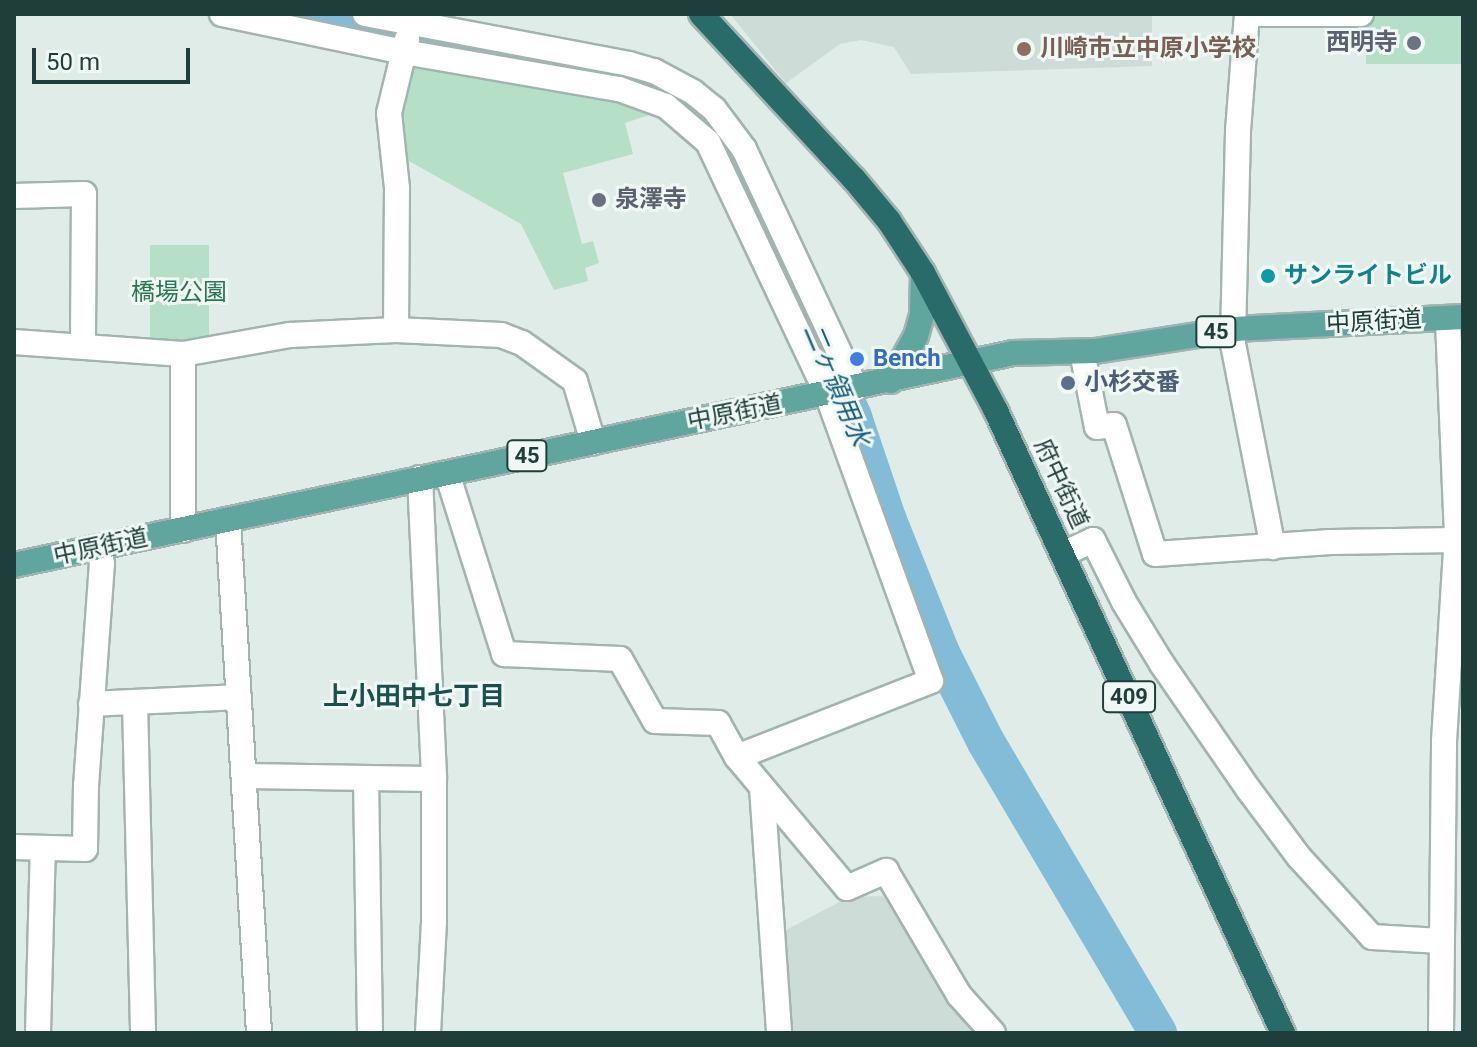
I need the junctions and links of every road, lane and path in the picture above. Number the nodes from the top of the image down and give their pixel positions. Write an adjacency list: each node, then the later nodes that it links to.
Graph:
1 (222, 14): 7 (street)
2 (365, 14): 6 (street)
3 (701, 14): 9 (highway, 府中街道 / 409)
4 (1249, 14): 5 (street); 11 (street)
5 (1361, 14)
6 (411, 22): 7 (street); 19 (street)
7 (404, 52): 12 (street); 20 (street)
8 (14, 196): 14 (street)
9 (923, 273): 17 (highway, 府中街道 / 409); 18 (main road)
10 (1456, 318): 11 (main road, 中原街道 / 45); 26 (street)
11 (1235, 329): 15 (main road, 中原街道 / 45); 28 (street)
12 (396, 330): 16 (street); 21 (street)
13 (14, 342): 14 (street)
14 (83, 345): 16 (street)
15 (1082, 352): 17 (main road, 中原街道 / 45); 28 (street)
16 (183, 354): 25 (street)
17 (972, 363): 18 (main road, 中原街道 / 45); 29 (highway, 府中街道 / 409)
18 (891, 381): 19 (main road, 中原街道 / 45)
19 (856, 388): 20 (main road, 中原街道 / 45)
20 (827, 394): 21 (main road, 中原街道 / 45); 35 (street)
21 (593, 442): 22 (main road, 中原街道 / 45)
22 (447, 473): 23 (main road, 中原街道 / 45); 35 (street)
23 (420, 478): 24 (main road, 中原街道 / 45); 38 (street)
24 (228, 520): 25 (main road, 中原街道 / 45); 31 (street)
25 (183, 530): 27 (main road, 中原街道 / 45)
26 (1457, 540): 28 (street); 34 (street)
27 (99, 547): 30 (main road, 中原街道 / 45); 33 (street)
28 (1273, 547)
29 (1063, 554): 42 (street); 50 (highway, 府中街道 / 409)
30 (14, 565)
31 (239, 697): 32 (street); 36 (street)
32 (135, 703): 33 (street); 44 (street)
33 (91, 704): 41 (street)
34 (1453, 741): 42 (street)
35 (737, 757): 39 (street)
36 (244, 776): 37 (street); 45 (street)
37 (366, 778): 38 (street); 46 (street)
38 (434, 779): 47 (street)
39 (762, 788): 48 (street); 49 (street)
40 (14, 847): 41 (street)
41 (43, 848): 43 (street)
42 (1441, 941): 51 (street)
43 (38, 1033)
44 (143, 1033)
45 (259, 1033)
46 (370, 1033)
47 (428, 1033)
48 (779, 1033)
49 (993, 1033)
50 (1283, 1033)
51 (1441, 1033)

